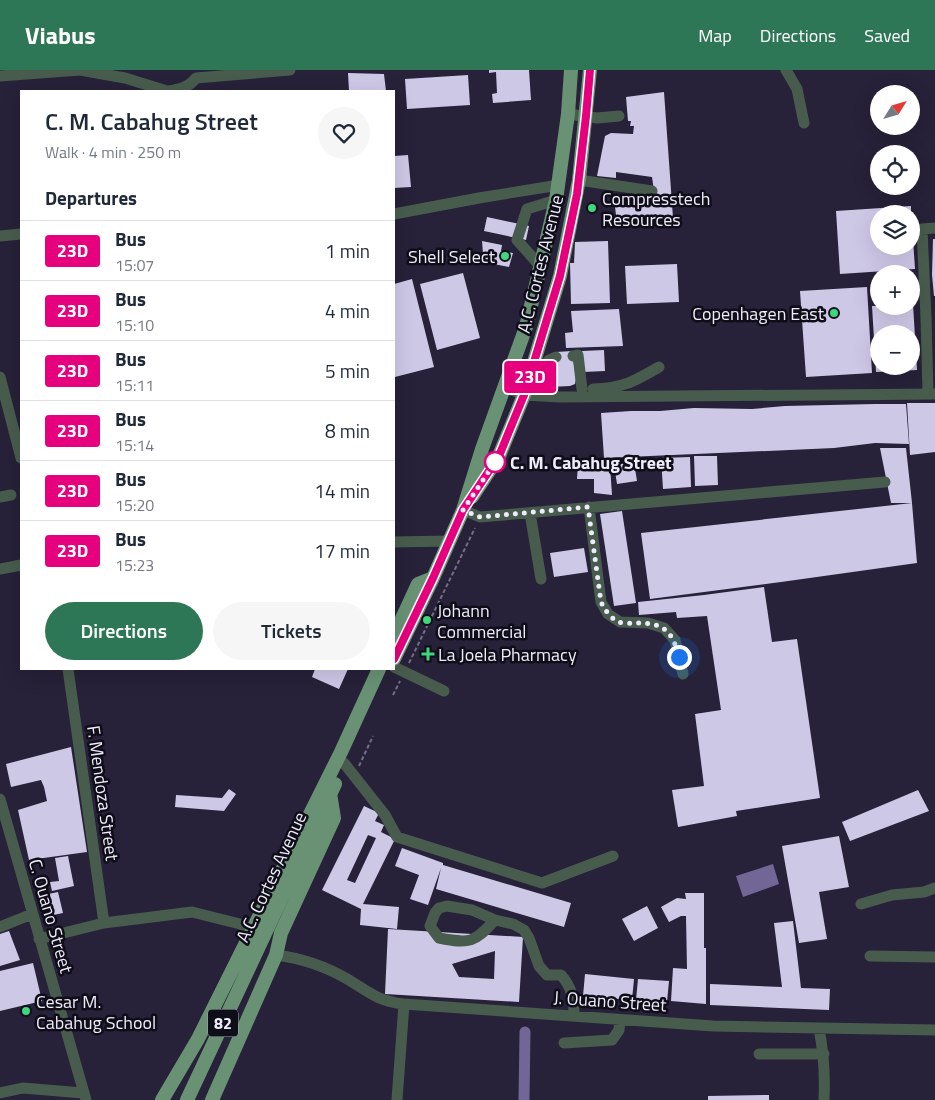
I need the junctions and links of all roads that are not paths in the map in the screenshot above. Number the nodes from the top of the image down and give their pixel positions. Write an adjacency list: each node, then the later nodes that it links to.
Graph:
1 (80, 70): 6 (street); 9 (street)
2 (290, 70): 7 (street)
3 (571, 70): 11 (main road, A.C. Cortes Avenue)
4 (590, 70): 12 (main road, A.C. Cortes Avenue)
5 (786, 70): 14 (street)
6 (66, 71): 8 (street)
7 (196, 74): 10 (street)
8 (0, 76)
9 (165, 90)
10 (175, 90)
11 (568, 114): 12 (street); 16 (main road, A.C. Cortes Avenue)
12 (586, 116): 13 (street); 15 (main road, A.C. Cortes Avenue)
13 (619, 116)
14 (804, 123)
15 (579, 180): 17 (street); 27 (main road, A.C. Cortes Avenue)
16 (559, 185): 18 (main road, A.C. Cortes Avenue); 19 (street)
17 (652, 191)
18 (556, 200): 23 (main road, A.C. Cortes Avenue); 23 (street)
19 (395, 214)
20 (935, 228): 24 (street)
21 (20, 234): 22 (street)
22 (0, 236)
23 (541, 267): 30 (main road, A.C. Cortes Avenue)
24 (931, 318): 32 (street)
25 (572, 356): 31 (street)
26 (556, 357): 27 (street)
27 (532, 368): 33 (main road, A.C. Cortes Avenue)
28 (659, 368): 31 (street)
29 (0, 377): 34 (street)
30 (505, 387): 33 (street); 38 (main road, A.C. Cortes Avenue)
31 (582, 389): 33 (street)
32 (931, 394): 33 (street)
33 (530, 395): 38 (main road, A.C. Cortes Avenue)
34 (16, 421): 35 (street)
35 (20, 451)
36 (885, 482): 37 (street)
37 (588, 507): 39 (street); 52 (street)
38 (463, 510): 39 (street); 40 (main road, A.C. Cortes Avenue)
39 (530, 513): 45 (street)
40 (449, 541): 41 (street); 44 (main road, A.C. Cortes Avenue)
41 (395, 542)
42 (20, 565): 43 (street)
43 (0, 569)
44 (433, 578): 46 (main road); 47 (main road, A.C. Cortes Avenue)
45 (540, 579)
46 (395, 634)
47 (395, 657)
48 (68, 670): 62 (street, F. Mendoza Street)
49 (379, 670): 64 (main road)
50 (389, 670): 54 (main road, A.C. Cortes Avenue / 82)
51 (399, 670): 53 (street)
52 (682, 674)
53 (444, 691)
54 (344, 763): 55 (main road, A.C. Cortes Avenue / 82); 57 (street)
55 (330, 794): 66 (main road); 80 (main road, A.C. Cortes Avenue / 82)
56 (0, 799): 60 (street, C. Ouano Street)
57 (612, 856)
58 (935, 888): 59 (street)
59 (861, 904)
60 (32, 914): 63 (street); 65 (street, C. Ouano Street)
61 (495, 920): 61 (street); 70 (street)
62 (104, 923): 64 (street); 65 (street)
63 (0, 928)
64 (251, 932): 79 (main road)
65 (39, 940): 78 (street, C. Ouano Street)
66 (276, 955): 69 (street, J. Ouano Street); 81 (main road)
67 (870, 956): 68 (street)
68 (935, 957)
69 (404, 1004): 70 (street, J. Ouano Street); 82 (street)
70 (574, 1016): 71 (street, J. Ouano Street)
71 (620, 1020): 72 (street, J. Ouano Street); 74 (street)
72 (819, 1029): 73 (street, J. Ouano Street); 76 (street)
73 (935, 1030)
74 (564, 1043)
75 (759, 1054): 76 (street)
76 (824, 1054): 83 (street)
77 (0, 1093): 78 (street)
78 (84, 1096)
79 (162, 1100)
80 (187, 1100)
81 (212, 1100)
82 (398, 1100)
83 (824, 1100)

